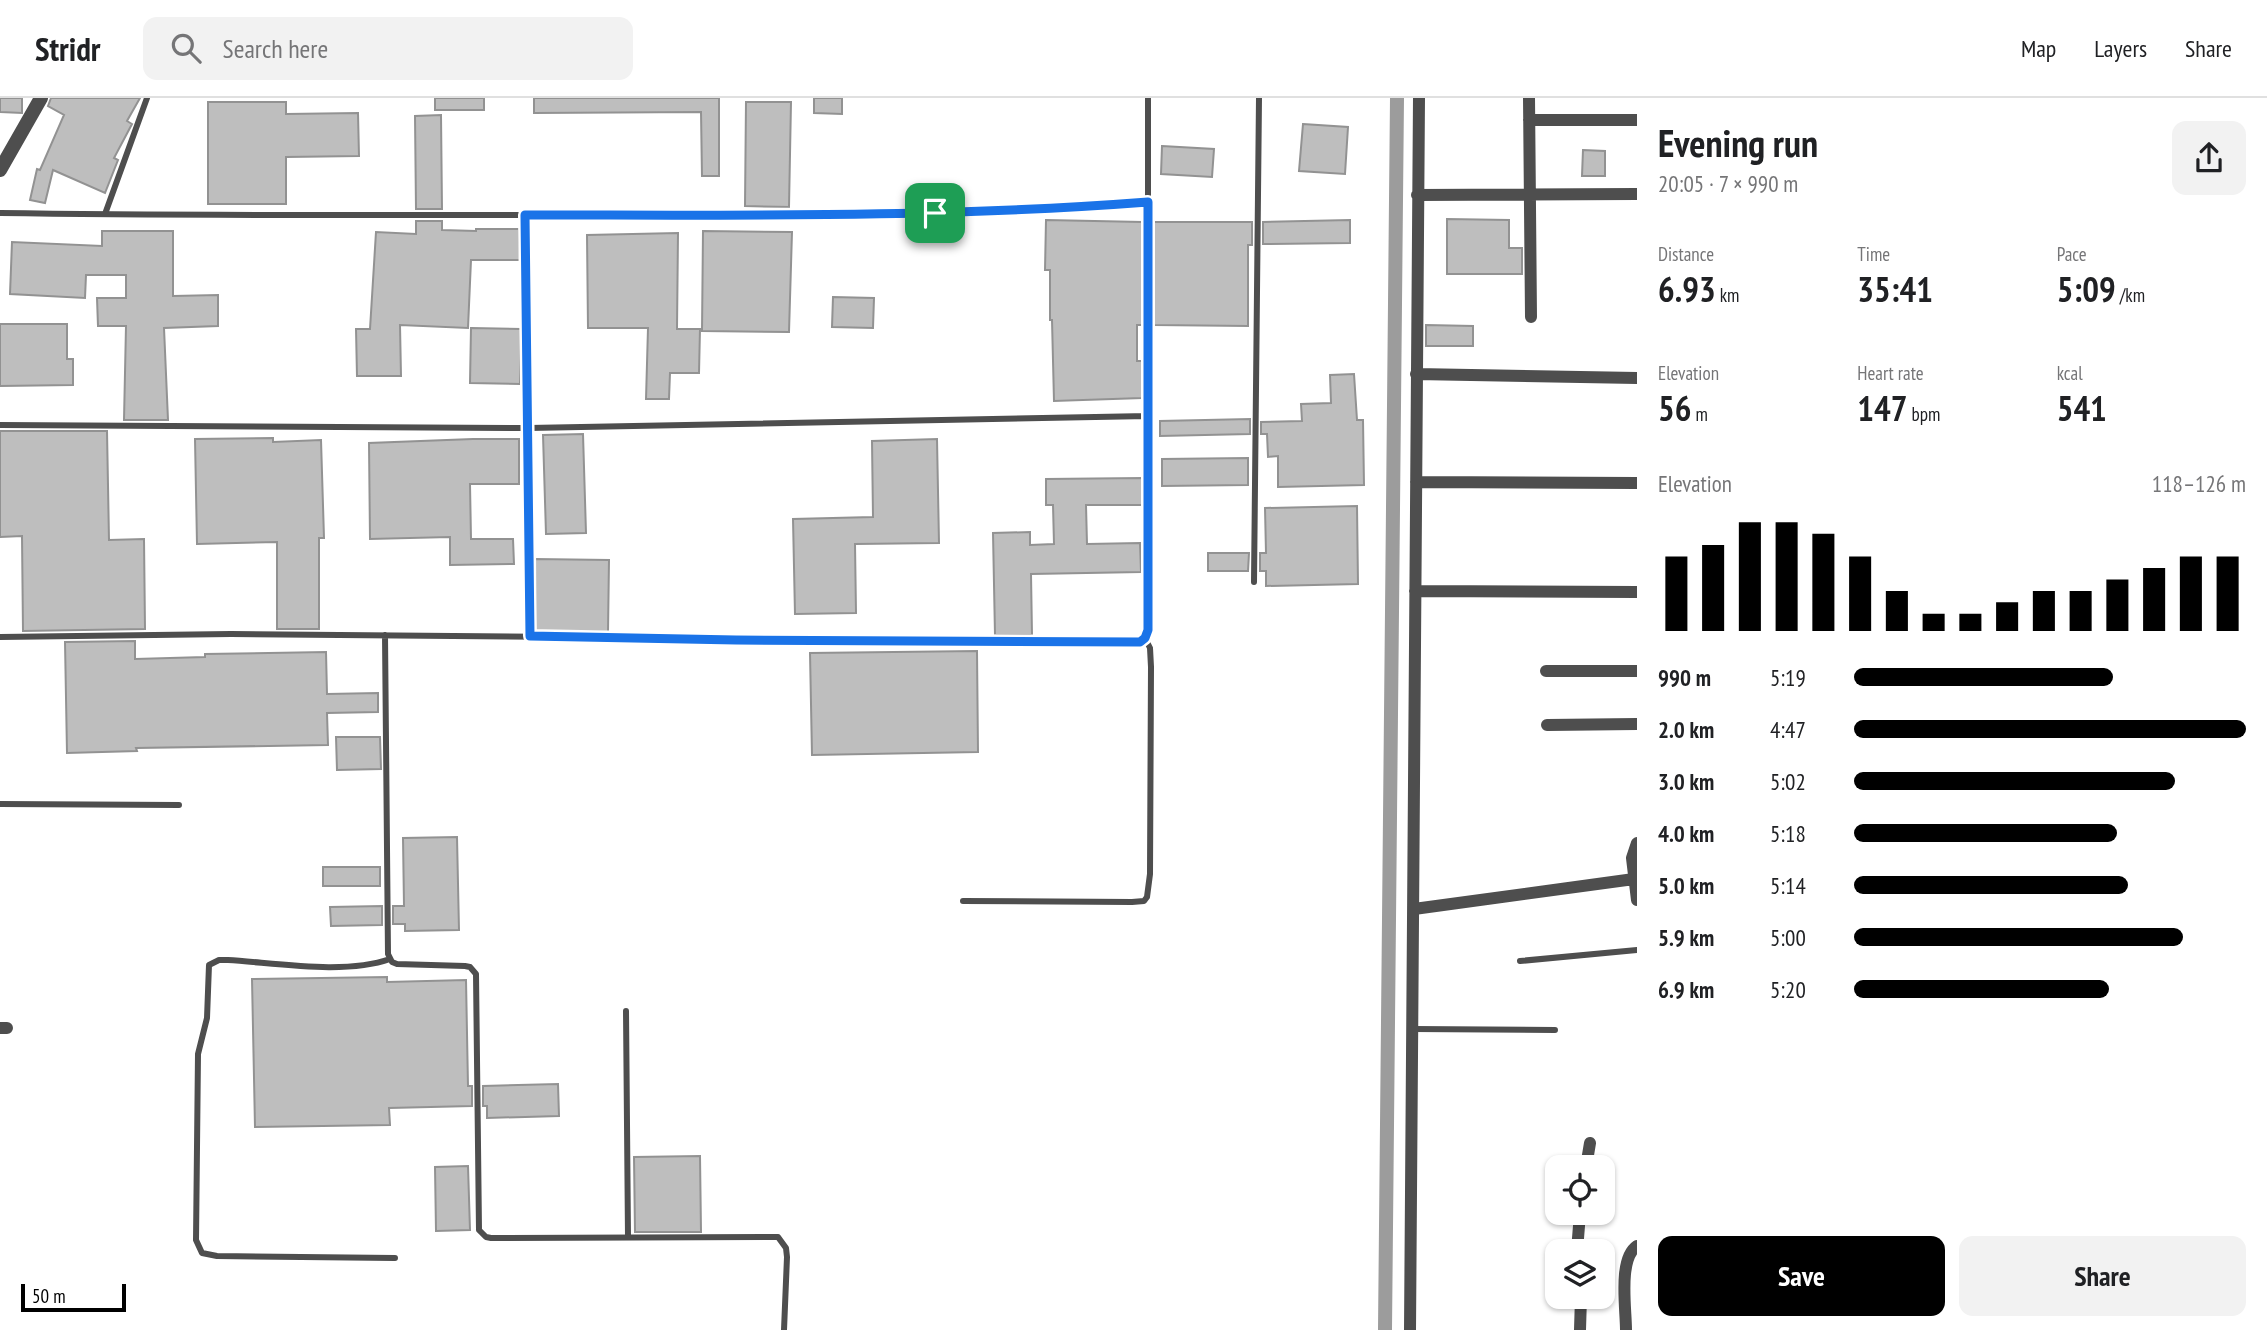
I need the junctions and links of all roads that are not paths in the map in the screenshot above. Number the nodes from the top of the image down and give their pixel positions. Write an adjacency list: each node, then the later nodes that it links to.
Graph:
1 (41, 98): 9 (street)
2 (147, 98): 15 (lane)
3 (1148, 98): 13 (lane)
4 (1259, 98): 25 (lane)
5 (1419, 98): 12 (street)
6 (1529, 98): 7 (street)
7 (1529, 120): 8 (street); 10 (street)
8 (1637, 120)
9 (0, 170)
10 (1530, 194): 11 (street); 12 (street); 17 (street)
11 (1637, 194)
12 (1417, 195): 18 (street)
13 (1148, 202): 16 (lane); 20 (lane)
14 (0, 213): 15 (lane)
15 (105, 214): 16 (lane)
16 (525, 215): 22 (lane)
17 (1531, 317)
18 (1416, 374): 19 (street); 23 (street)
19 (1637, 378)
20 (1147, 416): 22 (lane); 31 (lane)
21 (0, 425): 22 (lane)
22 (529, 428): 29 (lane)
23 (1416, 482): 24 (street); 26 (street)
24 (1637, 483)
25 (1254, 582)
26 (1415, 591): 27 (street); 42 (street)
27 (1637, 592)
28 (385, 635): 29 (lane); 30 (lane); 44 (lane)
29 (530, 636): 31 (lane)
30 (0, 637)
31 (1145, 638): 41 (lane)
32 (1546, 671): 33 (street)
33 (1637, 671)
34 (1547, 724): 35 (street)
35 (1637, 724)
36 (0, 804): 37 (lane)
37 (179, 805)
38 (1637, 843): 39 (street)
39 (1634, 879): 40 (street); 42 (street)
40 (1637, 900)
41 (963, 901)
42 (1414, 909): 47 (street)
43 (1637, 950): 45 (lane)
44 (390, 958): 51 (lane); 53 (lane)
45 (1520, 961)
46 (626, 1012): 51 (lane)
47 (1413, 1029): 48 (lane); 56 (street)
48 (1555, 1030)
49 (1590, 1143): 50 (street)
50 (1588, 1155)
51 (628, 1237): 55 (lane)
52 (1637, 1246): 58 (street)
53 (395, 1258)
54 (1581, 1309): 57 (street)
55 (784, 1330)
56 (1410, 1330)
57 (1580, 1330)
58 (1626, 1330)

